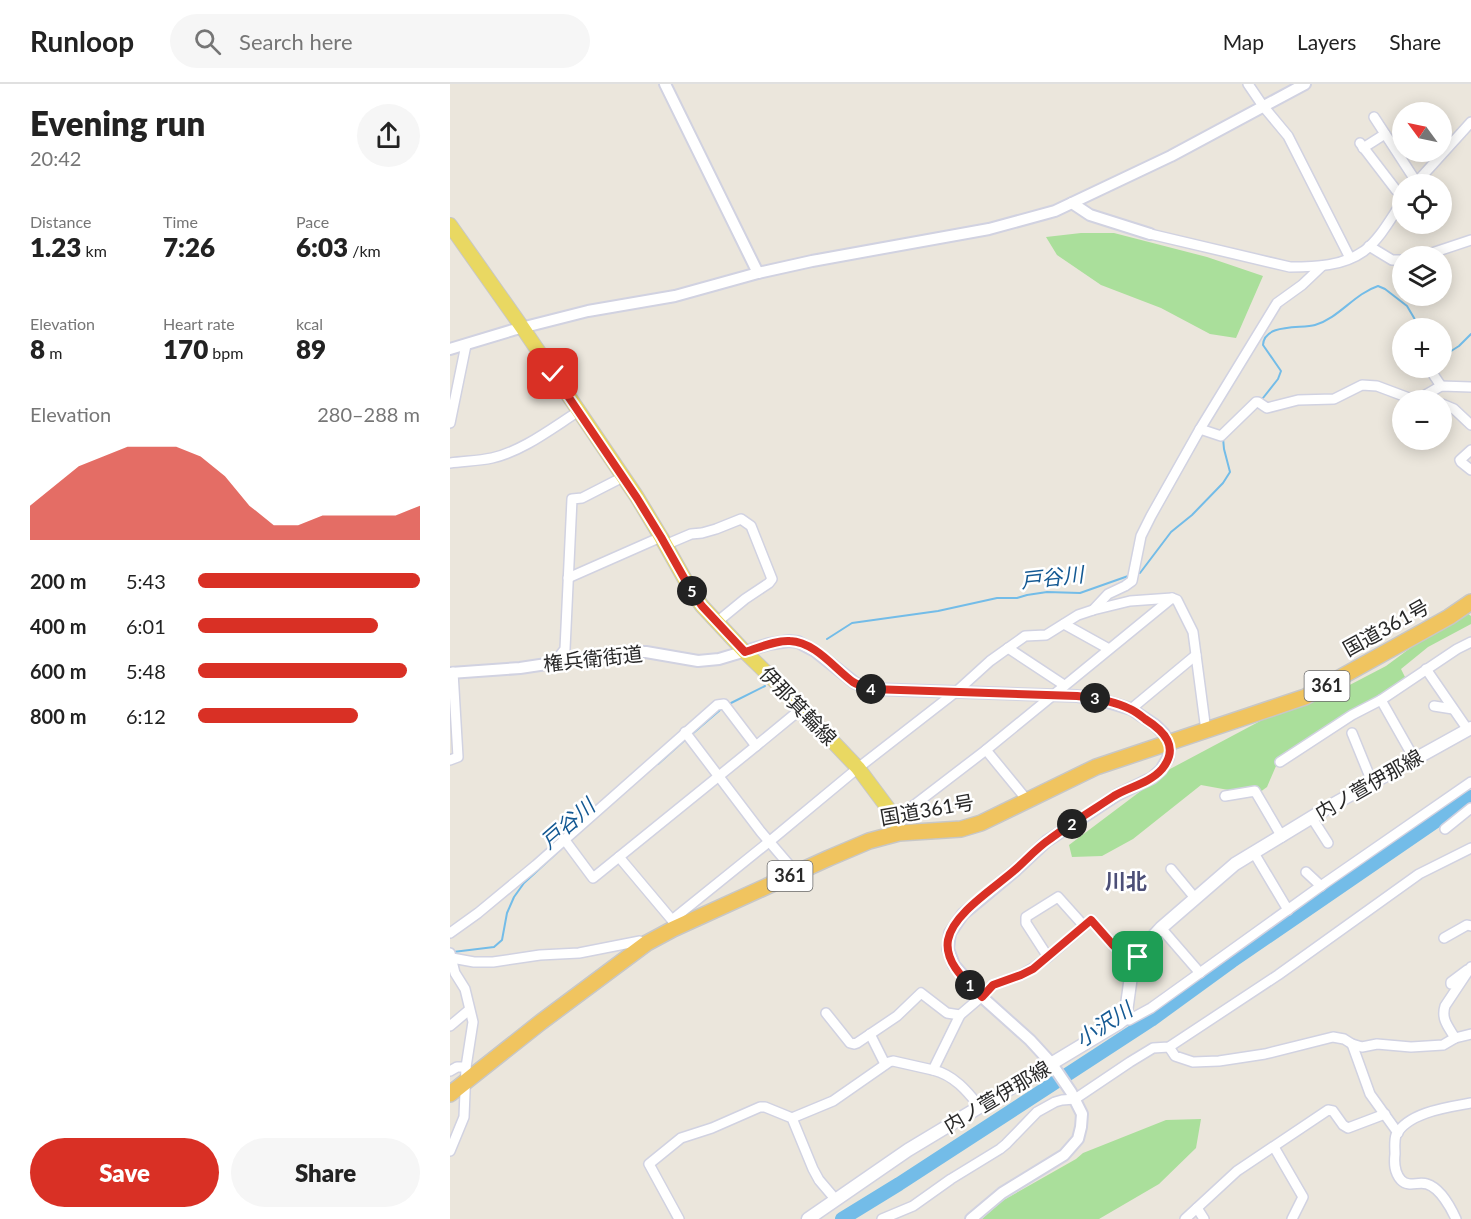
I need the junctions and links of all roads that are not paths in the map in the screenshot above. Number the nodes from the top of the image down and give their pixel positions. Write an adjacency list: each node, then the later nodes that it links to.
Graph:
1 (664, 84): 21 (street)
2 (1248, 84): 4 (street)
3 (1305, 84): 4 (street)
4 (1263, 106): 11 (street); 18 (street)
5 (1374, 117): 7 (street)
6 (1471, 122): 9 (street)
7 (1385, 134): 8 (street); 10 (street)
8 (1410, 174)
9 (1425, 174)
10 (1392, 185)
11 (1072, 203): 14 (street); 21 (street)
12 (1392, 217): 16 (street)
13 (450, 225): 22 (main road, 伊那箕輪線)
14 (1150, 234): 20 (street)
15 (1471, 240): 17 (street)
16 (1369, 246): 18 (street); 19 (street)
17 (1452, 246)
18 (1350, 258): 20 (street)
19 (1392, 260)
20 (1322, 266): 34 (street)
21 (758, 273): 22 (street)
22 (522, 327): 23 (street); 31 (main road, 伊那箕輪線)
23 (466, 345): 24 (street); 32 (street)
24 (450, 349)
25 (1436, 378): 26 (street)
26 (1441, 386): 27 (street); 28 (street)
27 (1471, 387)
28 (1434, 390)
29 (1392, 392): 34 (street)
30 (1452, 408): 33 (street)
31 (579, 411): 36 (street); 38 (main road, 伊那箕輪線)
32 (450, 423)
33 (1471, 425)
34 (1200, 429): 43 (street)
35 (1471, 450): 37 (street)
36 (450, 463)
37 (1471, 470)
38 (623, 477): 39 (main road, 伊那箕輪線); 40 (street)
39 (663, 541): 40 (street); 44 (main road, 伊那箕輪線); 44 (street)
40 (568, 578): 51 (street)
41 (1172, 598): 43 (street); 48 (street); 50 (street)
42 (1471, 602): 63 (highway, 国道361号 / 361)
43 (1093, 610): 45 (street)
44 (717, 622): 49 (main road, 伊那箕輪線)
45 (1064, 624): 47 (street); 48 (street)
46 (1471, 642): 52 (street)
47 (1008, 648): 54 (street); 55 (street)
48 (1109, 649): 54 (street)
49 (745, 652): 51 (street, 権兵衛街道); 55 (street, 権兵衛街道); 59 (main road, 伊那箕輪線)
50 (1196, 655): 60 (street); 63 (street)
51 (555, 662): 53 (street, 権兵衛街道)
52 (1426, 669): 57 (street); 61 (street)
53 (452, 673): 69 (street)
54 (1064, 686): 56 (street)
55 (957, 691): 56 (street, 権兵衛街道); 72 (street)
56 (1051, 695): 60 (street, 権兵衛街道); 68 (street)
57 (1381, 700): 70 (street); 71 (street)
58 (1434, 706): 61 (street)
59 (801, 709): 67 (street); 72 (main road, 伊那箕輪線)
60 (1131, 709): 66 (street, 権兵衛街道)
61 (1453, 709): 62 (street)
62 (1469, 729): 70 (main road, 内ノ萱伊那線)
63 (1206, 731): 66 (highway, 国道361号 / 361)
64 (1352, 733): 74 (street)
65 (687, 735): 67 (street); 73 (street); 83 (street)
66 (1170, 744): 77 (highway, 国道361号 / 361); 107 (street)
67 (756, 746): 73 (street)
68 (986, 750): 77 (street); 80 (street)
69 (450, 760)
70 (1415, 760): 74 (main road, 内ノ萱伊那線)
71 (1280, 762)
72 (858, 768): 80 (main road, 伊那箕輪線); 84 (street)
73 (719, 776): 84 (street); 88 (street)
74 (1372, 782): 79 (main road, 内ノ萱伊那線)
75 (1471, 783): 92 (street)
76 (1225, 796): 82 (street)
77 (1027, 800): 80 (highway, 国道361号 / 361)
78 (1471, 808): 81 (street)
79 (1312, 818): 82 (main road, 内ノ萱伊那線); 85 (street)
80 (898, 826): 91 (highway, 国道361号 / 361)
81 (1445, 829)
82 (1282, 837): 87 (main road, 内ノ萱伊那線)
83 (566, 842): 88 (street); 99 (street)
84 (770, 842): 91 (street); 95 (street)
85 (1328, 843)
86 (1471, 848): 117 (street)
87 (1254, 853): 93 (main road, 内ノ萱伊那線); 94 (street)
88 (619, 857): 95 (street)
89 (1171, 870): 93 (street)
90 (1306, 872): 92 (street)
91 (796, 873): 95 (highway, 国道361号 / 361)
92 (1321, 886): 94 (street)
93 (1195, 898): 98 (main road, 内ノ萱伊那線)
94 (1287, 910): 105 (street)
95 (672, 924): 101 (highway, 国道361号 / 361)
96 (1084, 926): 103 (street); 103 (street); 104 (street)
97 (1471, 926): 100 (street)
98 (1161, 928): 104 (main road, 内ノ萱伊那線); 105 (street)
99 (450, 933)
100 (1444, 938)
101 (647, 943): 102 (street); 122 (highway, 国道361号 / 361)
102 (451, 956): 108 (street)
103 (1048, 957): 107 (street)
104 (1134, 965): 111 (main road, 内ノ萱伊那線)
105 (1200, 973): 111 (street)
106 (1451, 984): 115 (street)
107 (982, 997): 110 (street); 119 (street)
108 (469, 1010): 112 (street); 122 (street)
109 (826, 1013): 113 (street)
110 (960, 1015): 113 (street); 120 (street)
111 (1124, 1018): 119 (main road, 内ノ萱伊那線)
112 (450, 1026)
113 (870, 1034): 118 (street)
114 (1471, 1034): 115 (street)
115 (1455, 1038): 116 (street)
116 (1352, 1044): 117 (street); 127 (street)
117 (1169, 1047): 124 (street)
118 (885, 1064): 120 (street); 128 (street)
119 (1053, 1066): 124 (street); 126 (main road, 内ノ萱伊那線)
120 (933, 1070): 126 (street)
121 (450, 1071): 122 (street)
122 (465, 1075): 123 (highway, 国道361号 / 361); 131 (street)
123 (450, 1094)
124 (1073, 1096): 136 (street); 137 (street)
125 (1471, 1103): 129 (street)
126 (980, 1107): 132 (main road, 内ノ萱伊那線)
127 (1385, 1114): 129 (street); 130 (street)
128 (792, 1118): 132 (street); 134 (street)
129 (1398, 1133): 141 (street)
130 (1274, 1147): 133 (street); 140 (street)
131 (450, 1151)
132 (836, 1200): 135 (main road, 内ノ萱伊那線)
133 (1197, 1208): 138 (street); 139 (street)
134 (679, 1219)
135 (808, 1219)
136 (882, 1219)
137 (970, 1219)
138 (1185, 1219)
139 (1204, 1219)
140 (1292, 1219)
141 (1456, 1219)

